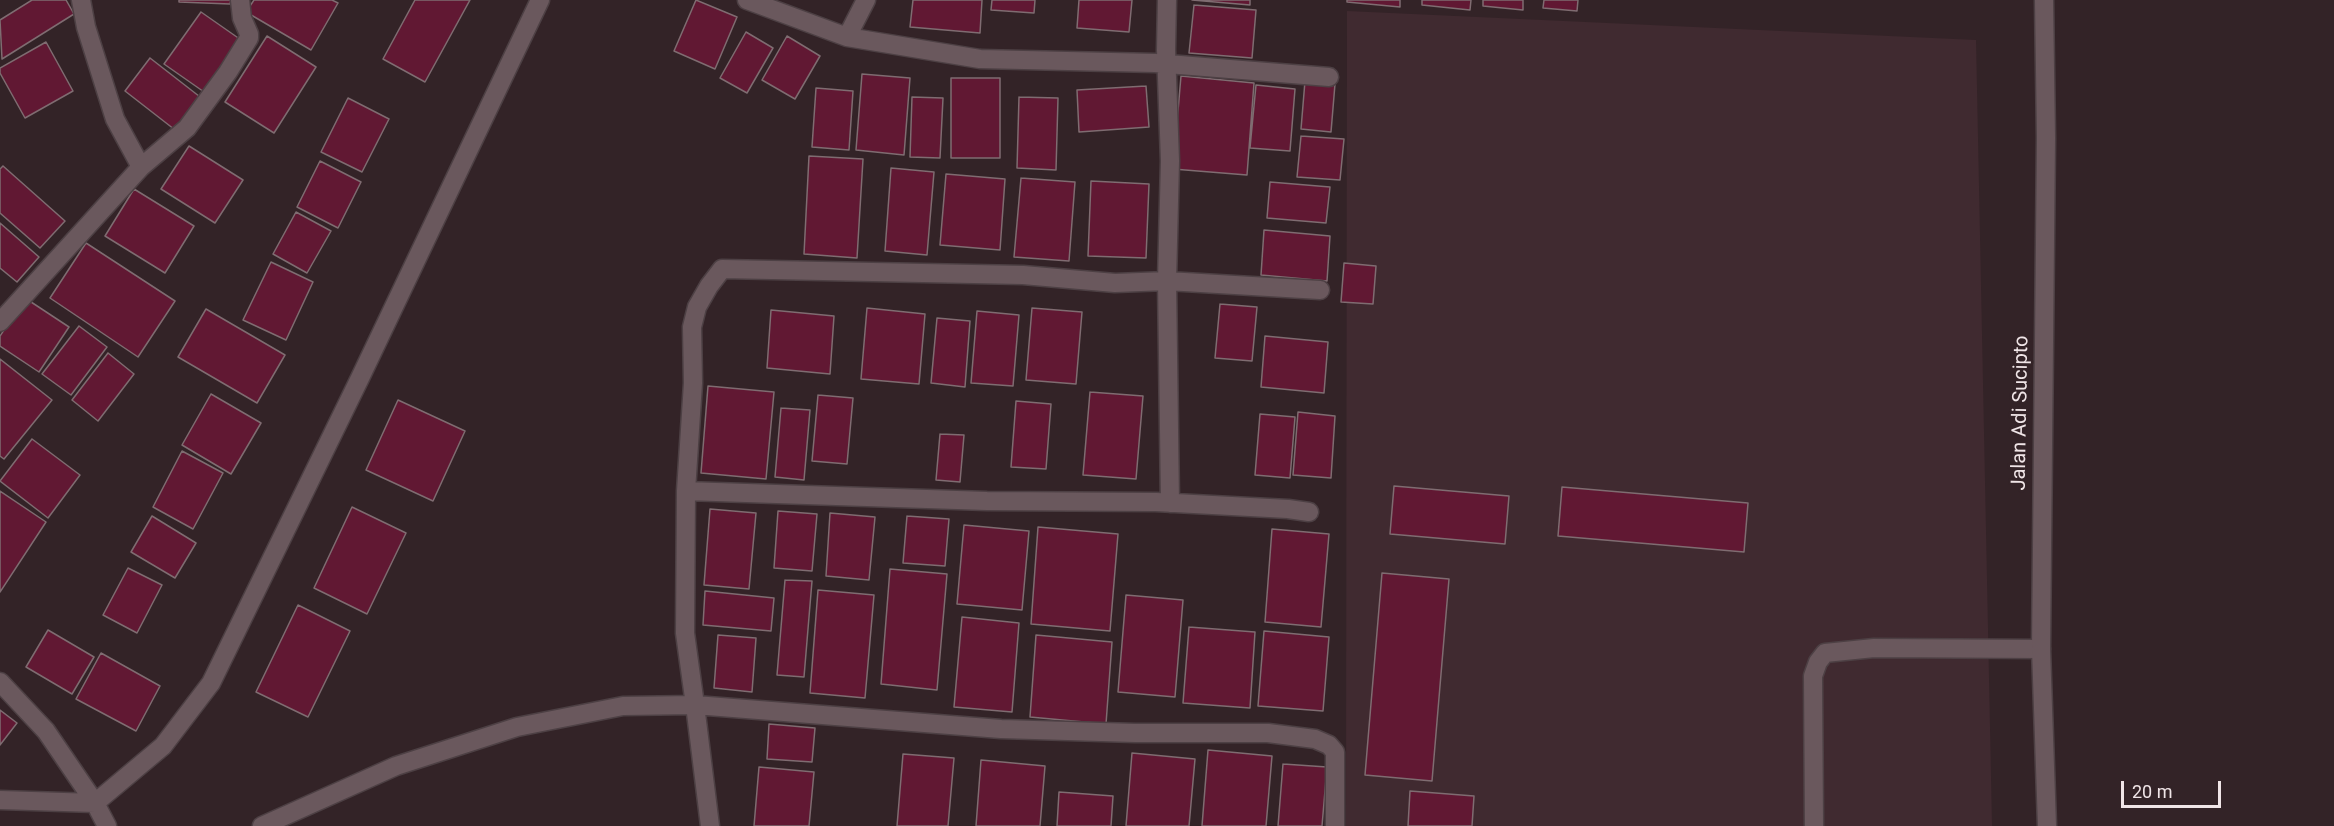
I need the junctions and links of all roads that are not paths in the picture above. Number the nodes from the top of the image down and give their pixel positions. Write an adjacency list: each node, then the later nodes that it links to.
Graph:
1 (81, 0): 11 (street)
2 (240, 0): 11 (street)
3 (540, 0): 22 (street)
4 (747, 0): 8 (street)
5 (866, 0): 8 (street)
6 (1167, 0): 9 (street)
7 (2044, 0): 18 (street, Jalan Adi Sucipto)
8 (847, 37): 9 (street)
9 (1166, 64): 10 (street); 12 (street)
10 (1329, 77)
11 (141, 167): 14 (street)
12 (1167, 280): 13 (street); 15 (street); 16 (street)
13 (1320, 291)
14 (0, 322)
15 (686, 491): 16 (street); 20 (street)
16 (1170, 503): 17 (street)
17 (1309, 512)
18 (2041, 649): 27 (street); 28 (street, Jalan Adi Sucipto)
19 (0, 682): 22 (street)
20 (695, 705): 24 (street); 25 (street); 26 (street)
21 (0, 800): 22 (street)
22 (95, 803): 23 (street)
23 (107, 826)
24 (262, 826)
25 (710, 826)
26 (1335, 826)
27 (1814, 826)
28 (2047, 826)

